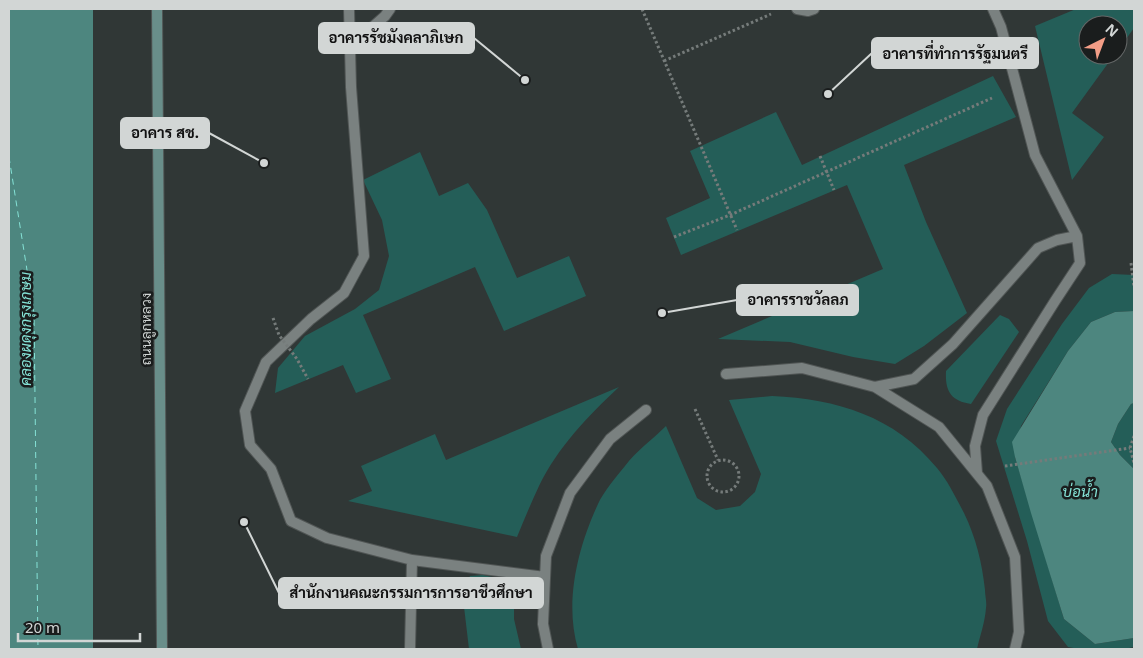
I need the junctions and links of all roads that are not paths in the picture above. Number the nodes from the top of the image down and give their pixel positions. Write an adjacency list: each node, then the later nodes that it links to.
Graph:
1 (156, 9): 15 (street, ถนนลูกหลวง)
2 (349, 9): 7 (lane)
3 (390, 9): 7 (lane)
4 (796, 9): 5 (lane)
5 (814, 9)
6 (993, 9): 8 (lane)
7 (350, 47): 13 (lane)
8 (1077, 236): 10 (lane); 12 (lane)
9 (726, 374): 10 (lane)
10 (875, 387): 12 (lane)
11 (646, 410): 14 (lane)
12 (977, 473): 18 (lane)
13 (412, 560): 14 (lane); 16 (lane)
14 (545, 577): 17 (lane)
15 (162, 649)
16 (410, 649)
17 (548, 649)
18 (1015, 649)

